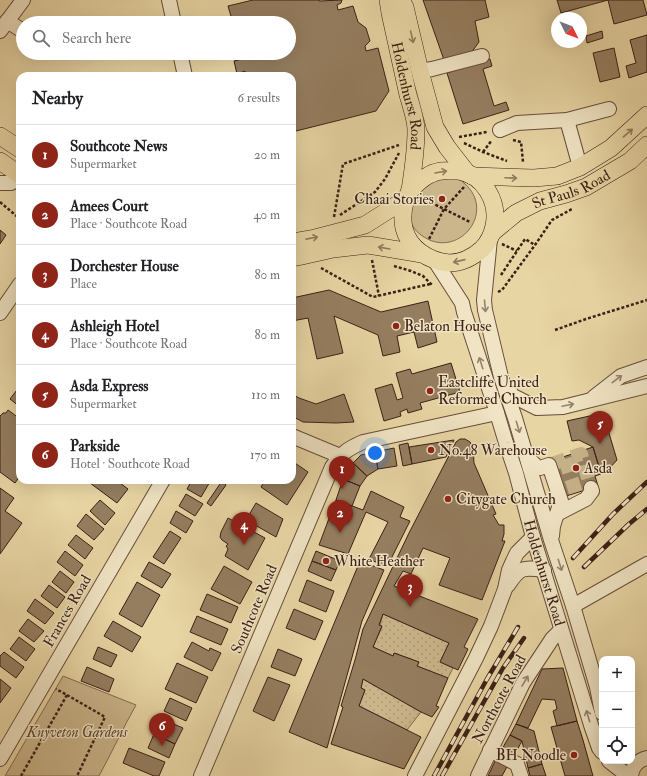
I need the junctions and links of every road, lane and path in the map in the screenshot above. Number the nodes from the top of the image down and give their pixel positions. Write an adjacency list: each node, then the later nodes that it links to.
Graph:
1 (168, 0): 5 (street)
2 (388, 0): 30 (main road, Holdenhurst Road)
3 (401, 0): 10 (main road, Holdenhurst Road, one-way to 10)
4 (18, 2): 6 (street)
5 (172, 16)
6 (3, 26): 7 (street)
7 (16, 30)
8 (482, 56): 10 (street)
9 (182, 60): 11 (street)
10 (420, 71): 27 (main road, Holdenhurst Road)
11 (184, 72)
12 (609, 109): 14 (street)
13 (647, 115): 25 (main road, St Pauls Road, one-way to 13)
14 (568, 120): 15 (street); 25 (street, St Pauls Road)
15 (500, 130): 22 (path); 24 (path)
16 (0, 136): 19 (main road)
17 (399, 145): 17 (path)
18 (647, 145): 23 (main road, St Pauls Road)
19 (16, 146)
20 (647, 152): 23 (street)
21 (0, 161): 26 (main road)
22 (512, 161)
23 (630, 161): 35 (main road, St Pauls Road)
24 (518, 162)
25 (580, 167): 27 (main road, St Pauls Road, one-way to 25)
26 (16, 172)
27 (468, 179): 30 (main road, St Pauls Road, one-way to 27); 32 (path); 35 (main road, Holdenhurst Road)
28 (16, 180): 29 (street)
29 (0, 184)
30 (411, 195): 32 (path); 36 (main road, St Pauls Road, one-way to 30); 37 (main road, Holdenhurst Road)
31 (0, 202): 33 (path)
32 (444, 209): 34 (path); 37 (path)
33 (16, 216)
34 (470, 222)
35 (495, 238): 37 (main road, St Pauls Road, one-way to 37); 44 (street, Holdenhurst Road); 44 (path)
36 (296, 241)
37 (429, 252): 38 (main road, St Pauls Road, one-way to 38); 52 (street, Holdenhurst Road, one-way to 37)
38 (296, 257)
39 (372, 260): 43 (path)
40 (321, 268): 43 (path)
41 (411, 271): 43 (path)
42 (16, 290): 46 (street)
43 (379, 296)
44 (484, 300): 49 (street, Holdenhurst Road, one-way to 49)
45 (647, 300): 47 (path)
46 (0, 313)
47 (555, 330)
48 (647, 367): 51 (street, one-way to 48)
49 (501, 377): 51 (street, one-way to 51); 55 (street, Holdenhurst Road, one-way to 55)
50 (647, 386): 51 (street)
51 (591, 400)
52 (497, 413): 54 (street); 61 (street, Holdenhurst Road)
53 (296, 438): 54 (street)
54 (340, 456): 79 (street, Southcote Road)
55 (527, 457): 60 (street); 62 (street, Holdenhurst Road)
56 (161, 484): 68 (street, Frances Road)
57 (591, 488): 59 (street)
58 (576, 493): 59 (street)
59 (570, 507): 60 (street)
60 (557, 514): 62 (street)
61 (533, 537): 64 (street, Holdenhurst Road); 65 (street)
62 (551, 540): 66 (street, Holdenhurst Road, one-way to 66)
63 (647, 564): 66 (street)
64 (544, 570): 65 (street); 67 (street, Holdenhurst Road)
65 (505, 589): 80 (street)
66 (573, 606): 70 (street, Holdenhurst Road)
67 (557, 629): 71 (street, Holdenhurst Road, one-way to 67); 72 (street, Northcote Road, one-way to 67)
68 (45, 682): 69 (path); 74 (street, Frances Road)
69 (67, 695): 77 (path); 78 (path)
70 (599, 697)
71 (599, 748)
72 (490, 750): 81 (street, Northcote Road); 82 (street)
73 (635, 752): 75 (street)
74 (0, 759)
75 (645, 759): 84 (street)
76 (613, 764): 83 (street)
77 (22, 776)
78 (77, 776)
79 (201, 776)
80 (415, 776)
81 (478, 776)
82 (520, 776)
83 (628, 776)
84 (631, 776)

